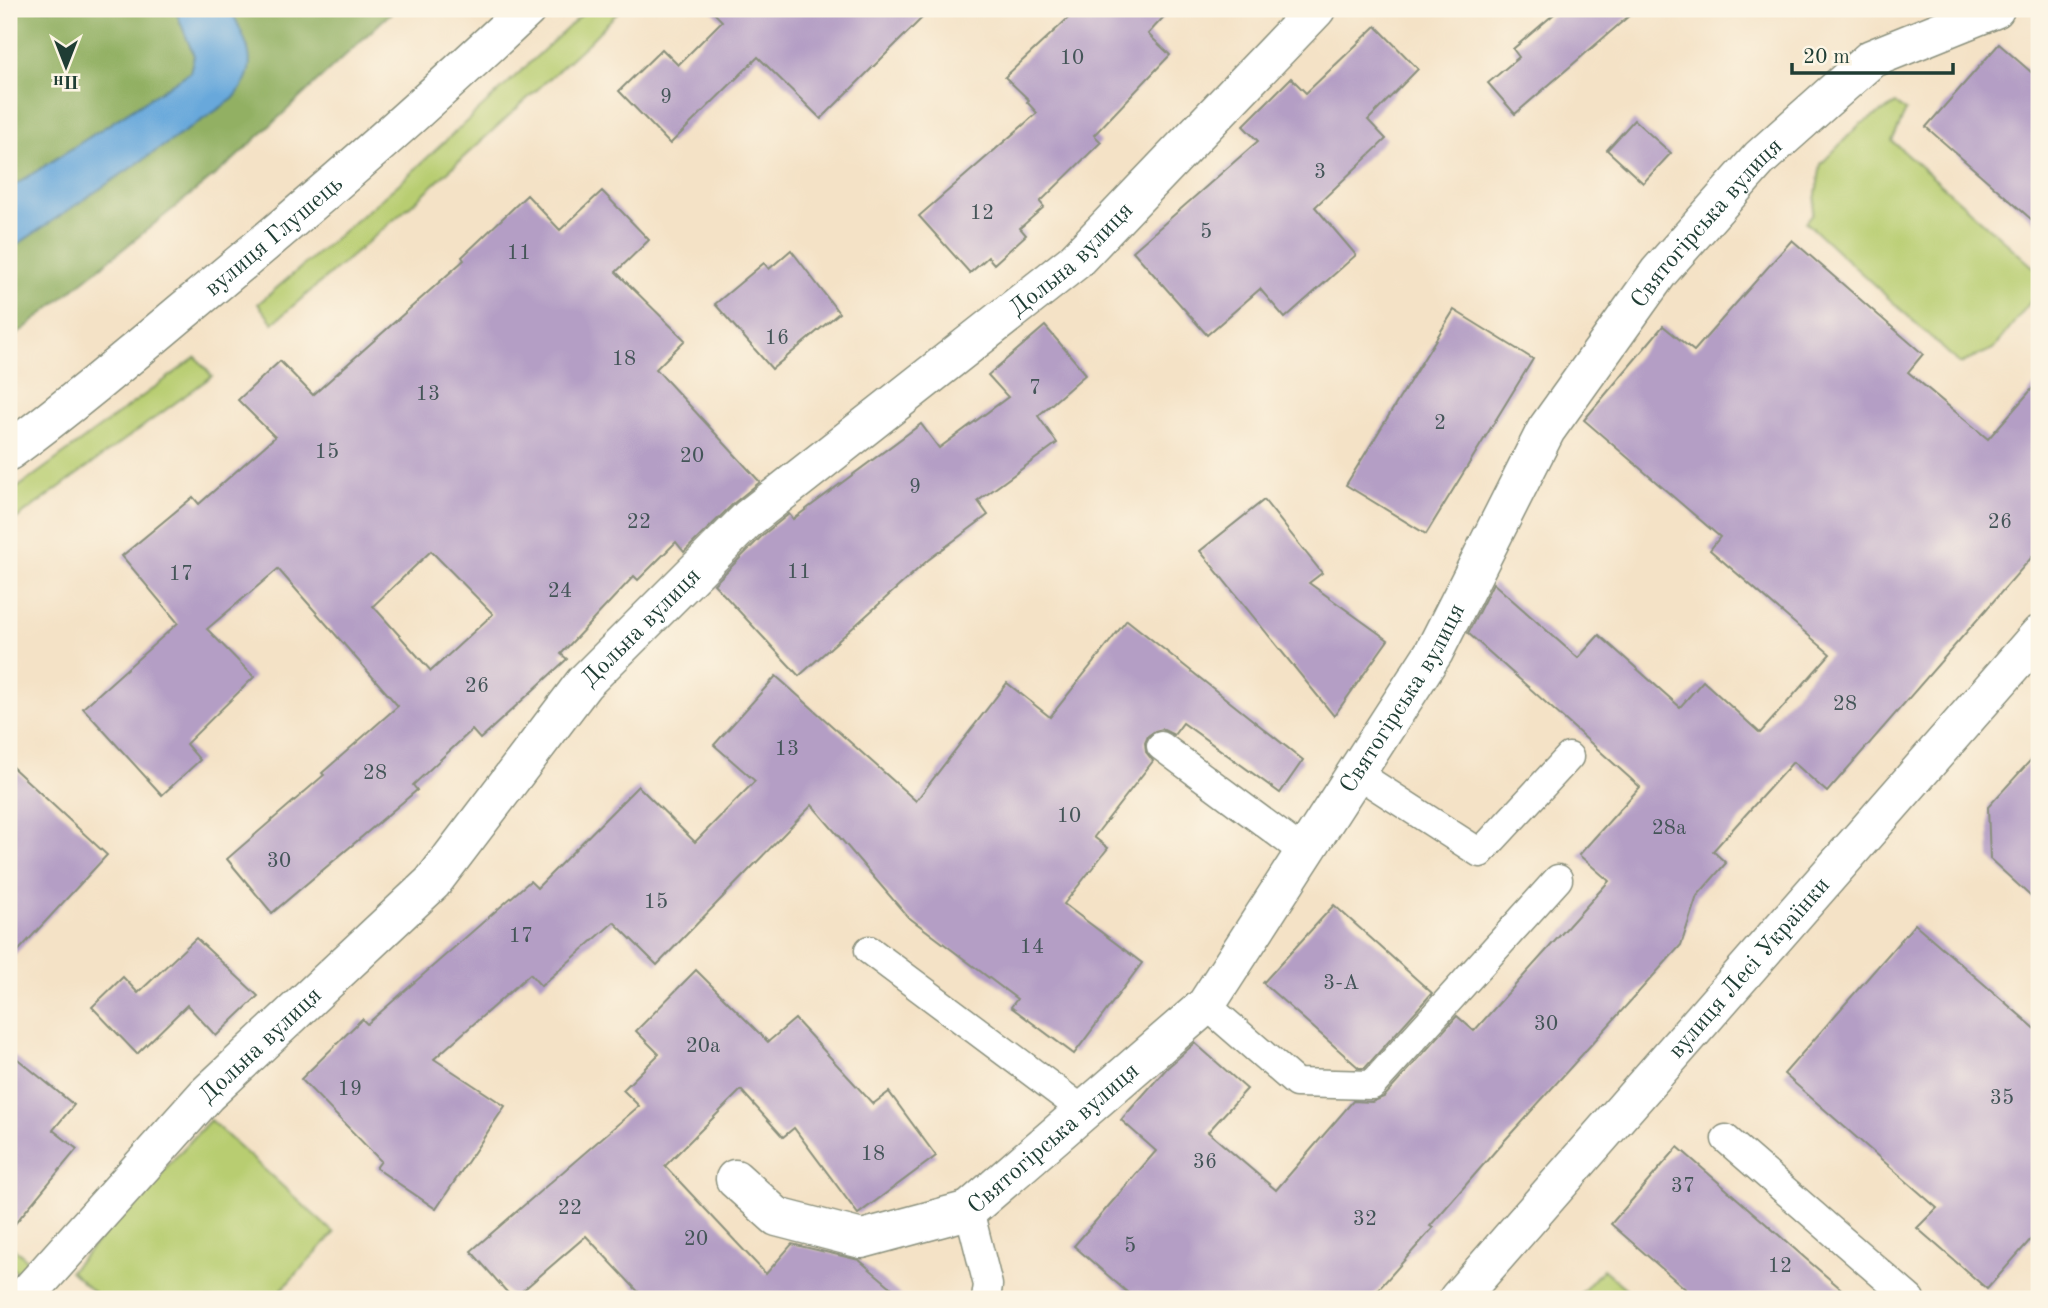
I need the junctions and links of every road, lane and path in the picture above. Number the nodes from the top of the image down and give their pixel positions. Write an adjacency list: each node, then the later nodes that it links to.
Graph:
1 (527, 9): 4 (street, вулиця Глушець)
2 (1316, 9): 17 (street, Дольна вулиця)
3 (1995, 9): 8 (street, Святогірська вулиця)
4 (9, 452)
5 (2039, 635): 19 (street, вулиця Лесі Українки)
6 (1161, 746): 9 (lane)
7 (1569, 757): 8 (lane)
8 (1356, 773): 9 (street, Святогірська вулиця)
9 (1305, 853): 12 (street, Святогірська вулиця)
10 (1558, 879): 12 (lane)
11 (869, 950): 13 (lane)
12 (1206, 1005): 13 (street, Святогірська вулиця)
13 (1084, 1111): 16 (street, Святогірська вулиця)
14 (1726, 1139): 20 (lane)
15 (735, 1179): 16 (street, Святогірська вулиця)
16 (969, 1210): 18 (lane)
17 (23, 1299)
18 (986, 1299)
19 (1458, 1299)
20 (1910, 1299)

